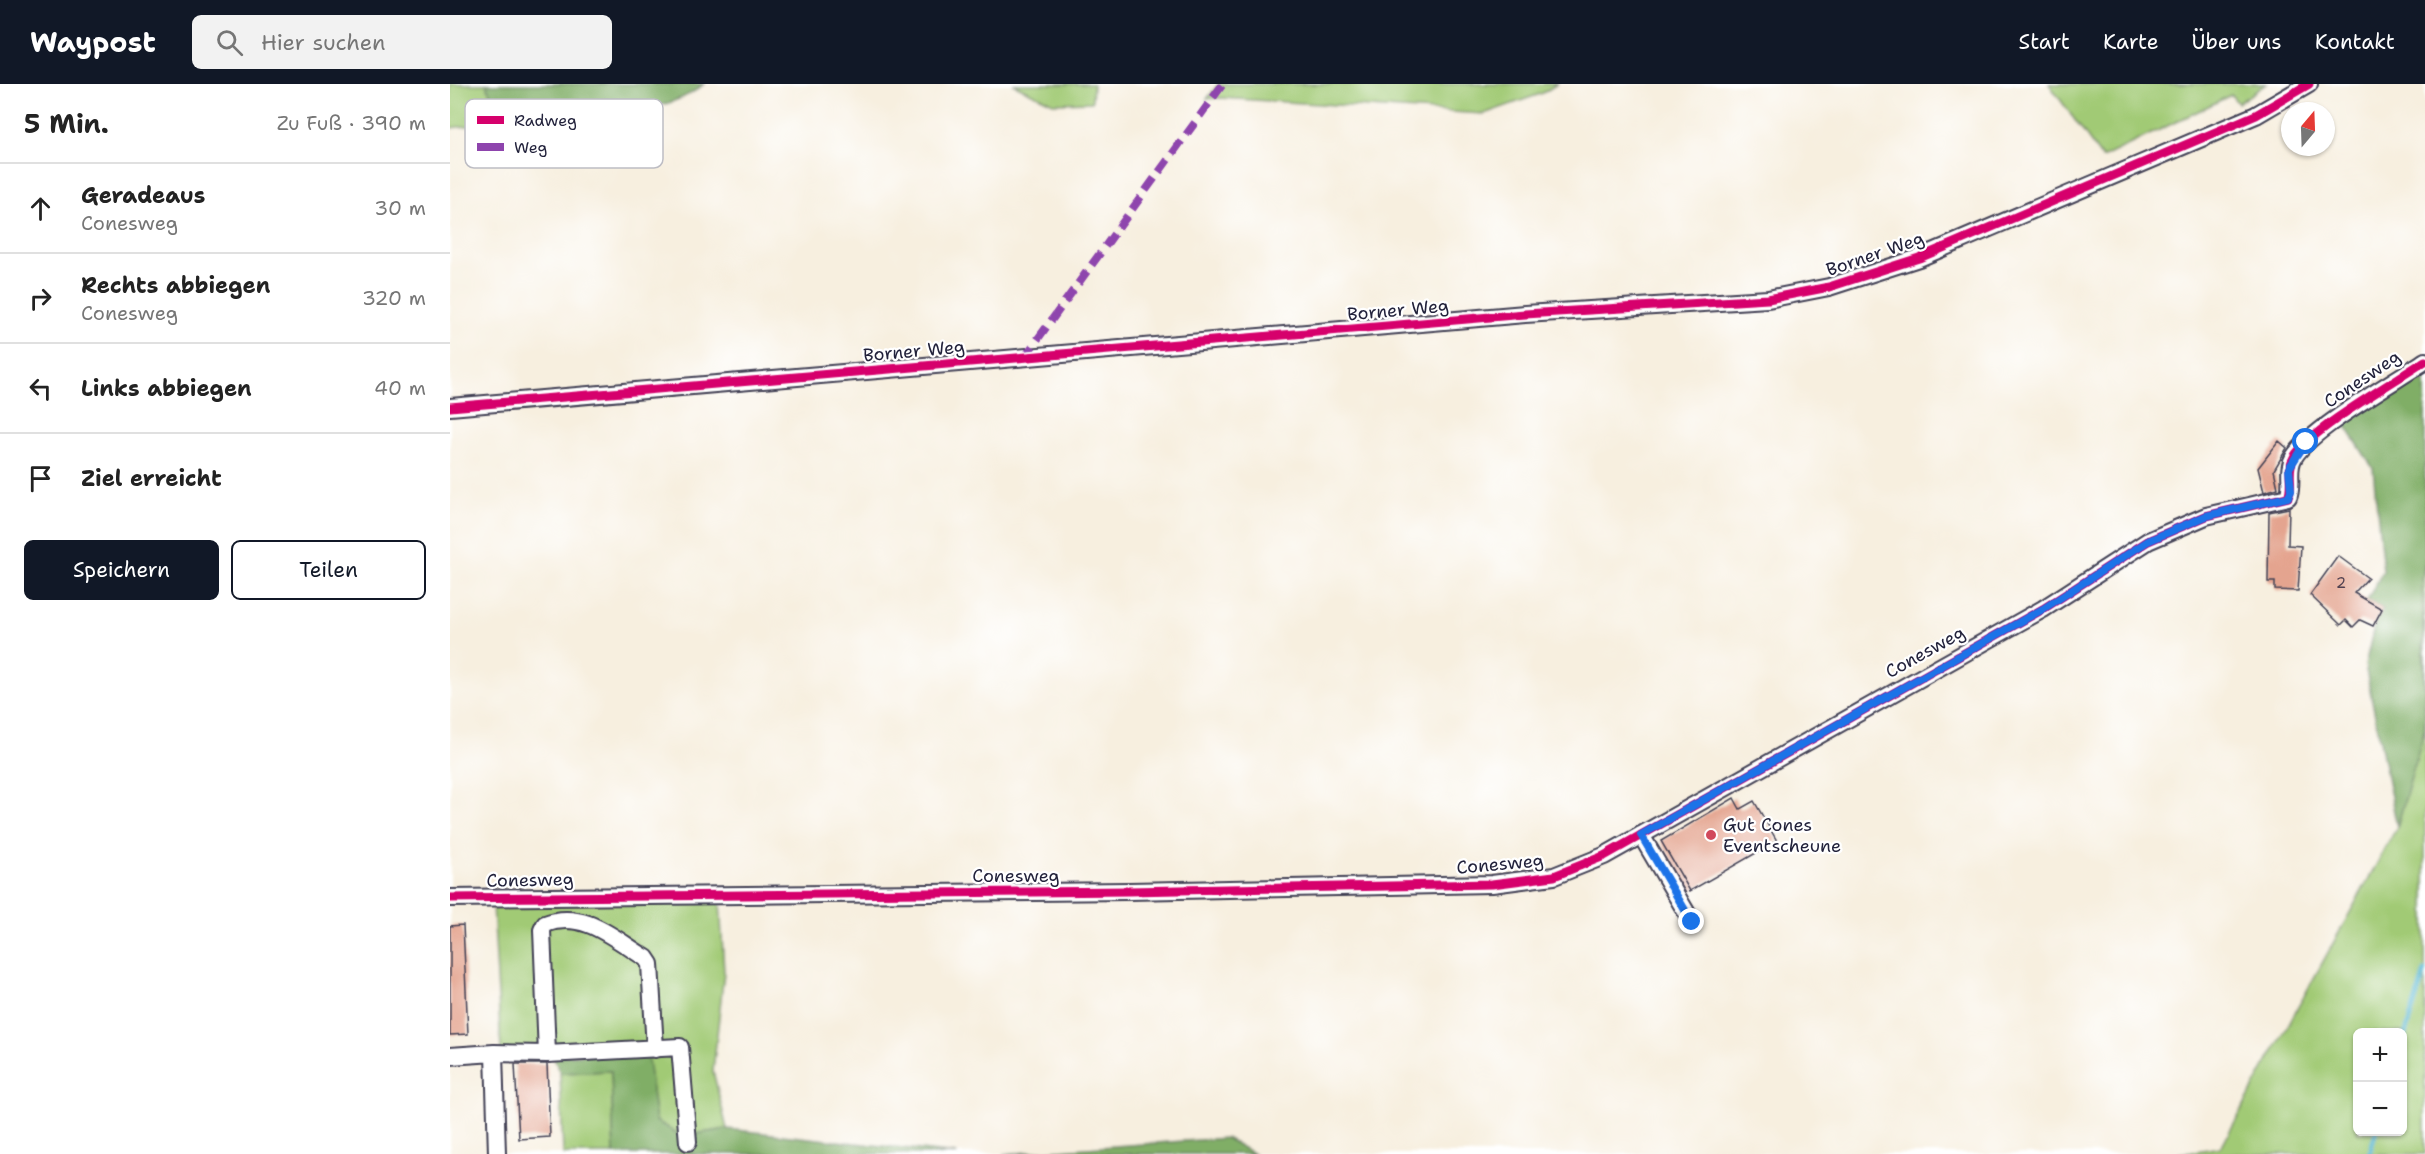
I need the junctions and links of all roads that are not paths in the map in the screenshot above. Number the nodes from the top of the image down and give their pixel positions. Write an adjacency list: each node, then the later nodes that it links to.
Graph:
1 (2309, 84): 3 (street, Borner Weg)
2 (2425, 361): 4 (street, Conesweg)
3 (450, 407)
4 (1641, 835): 5 (street, Conesweg); 6 (street)
5 (450, 898)
6 (1692, 922)
7 (656, 1049): 9 (street); 9 (street); 11 (street)
8 (494, 1053): 9 (street); 10 (street); 12 (street)
9 (547, 1054)
10 (450, 1056)
11 (688, 1142)
12 (497, 1154)

